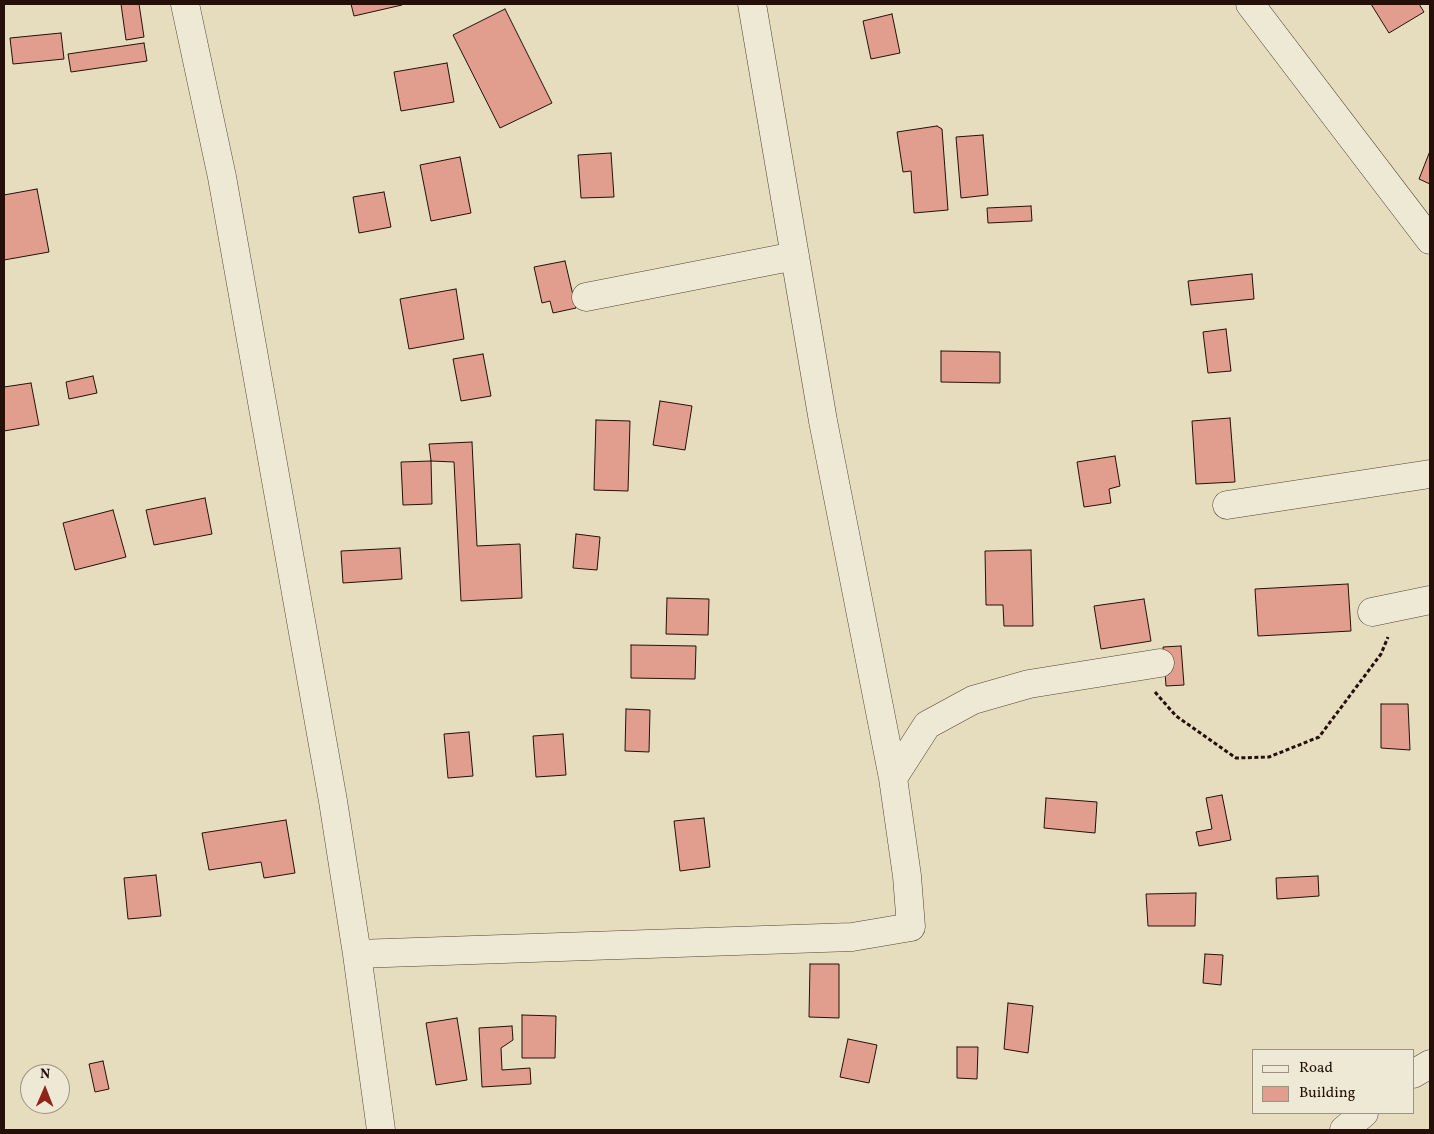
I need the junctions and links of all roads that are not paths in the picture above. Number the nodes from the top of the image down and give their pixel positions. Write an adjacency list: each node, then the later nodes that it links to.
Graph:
1 (185, 4): 13 (street)
2 (752, 4): 5 (street)
3 (1250, 4): 4 (street)
4 (1430, 240)
5 (795, 256): 6 (street); 12 (street)
6 (586, 297)
7 (1430, 474): 8 (street)
8 (1227, 505)
9 (1430, 600): 10 (street)
10 (1372, 612)
11 (1160, 663): 12 (street)
12 (893, 778): 13 (street)
13 (357, 954): 17 (street)
14 (1430, 1064): 15 (street)
15 (1414, 1073)
16 (1363, 1114): 18 (street)
17 (381, 1130)
18 (1344, 1130)

